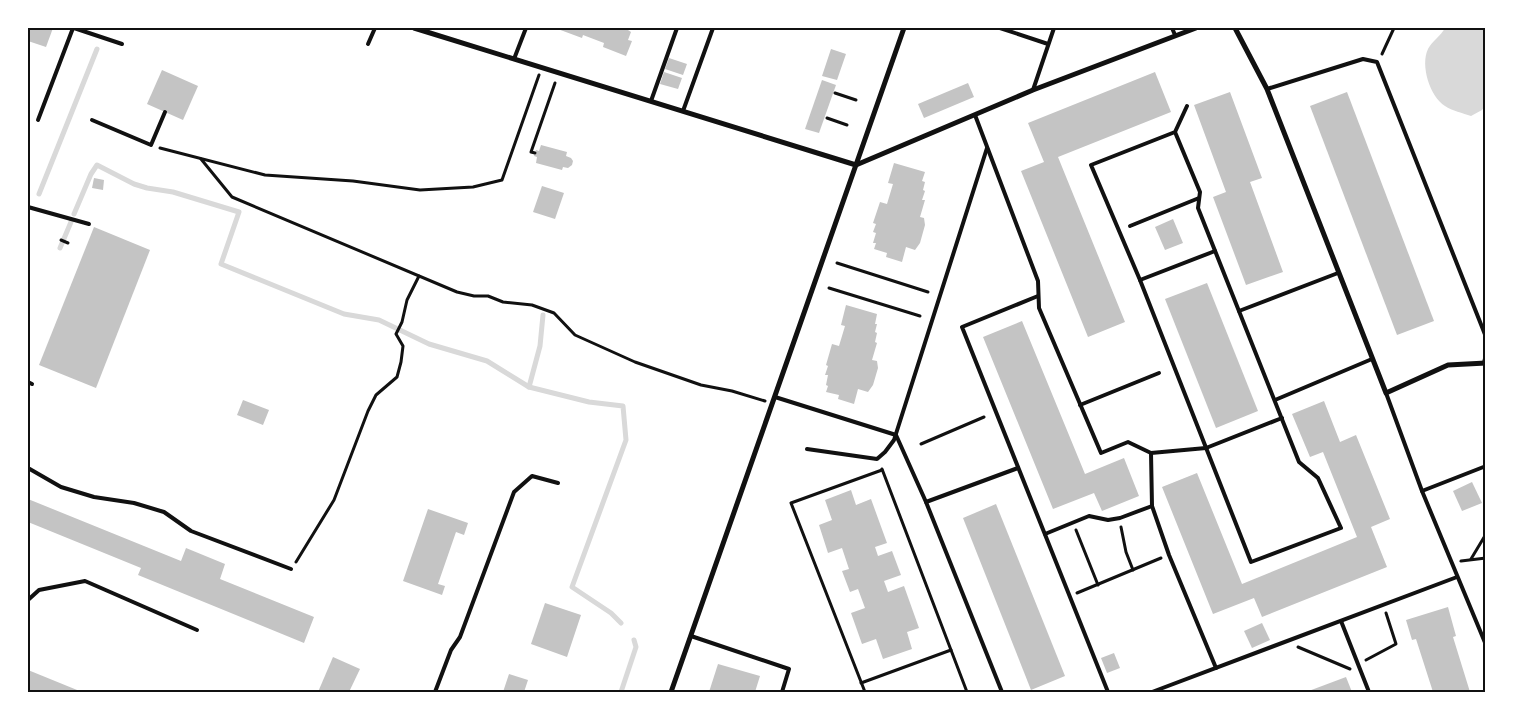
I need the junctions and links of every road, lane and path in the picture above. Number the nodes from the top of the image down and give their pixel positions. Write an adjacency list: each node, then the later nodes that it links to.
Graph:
1 (74, 28): 16 (lane); 33 (lane)
2 (374, 28): 17 (lane)
3 (414, 28): 14 (street)
4 (526, 28): 20 (lane)
5 (678, 28): 27 (lane)
6 (713, 28): 29 (lane)
7 (904, 28): 41 (street)
8 (1000, 28): 18 (lane)
9 (1054, 28): 18 (lane)
10 (1172, 28): 15 (lane)
11 (1196, 28): 15 (street)
12 (1235, 28): 24 (street)
13 (1394, 28): 19 (path)
14 (430, 30): 20 (street)
15 (1175, 35): 23 (street)
16 (122, 44)
17 (368, 44)
18 (1048, 44): 23 (lane)
19 (1385, 47)
20 (514, 59): 21 (street)
21 (541, 67): 22 (street); 40 (path)
22 (559, 73): 27 (street); 39 (path)
23 (1033, 90): 31 (street)
24 (1267, 90): 50 (street); 58 (lane)
25 (835, 93): 26 (path)
26 (856, 100)
27 (651, 101): 29 (street)
28 (1188, 106): 36 (lane)
29 (683, 111): 41 (street)
30 (165, 112): 37 (lane)
31 (975, 115): 38 (lane); 41 (street)
32 (827, 118): 35 (path)
33 (38, 120)
34 (92, 120): 37 (lane)
35 (847, 125)
36 (1175, 132): 42 (lane); 52 (lane)
37 (151, 145): 40 (path)
38 (987, 148): 55 (lane); 70 (lane)
39 (535, 153)
40 (201, 159): 51 (path)
41 (856, 165): 64 (street)
42 (1199, 198): 45 (lane); 48 (lane)
43 (28, 207): 44 (lane)
44 (89, 224)
45 (1130, 226)
46 (61, 240): 47 (path)
47 (68, 244)
48 (1215, 251): 52 (lane); 56 (lane)
49 (837, 263): 54 (path)
50 (1338, 273): 56 (lane); 60 (street)
51 (419, 276): 66 (path); 92 (path)
52 (1140, 280): 72 (lane)
53 (829, 288): 57 (path)
54 (928, 292)
55 (1038, 296): 67 (lane); 78 (lane)
56 (1239, 311): 65 (lane)
57 (920, 316)
58 (1486, 337)
59 (1486, 354): 61 (lane)
60 (1372, 359): 63 (street); 65 (lane)
61 (1485, 363): 63 (street)
62 (1159, 373): 67 (lane)
63 (1386, 393): 81 (lane)
64 (775, 397): 66 (street); 70 (lane)
65 (1275, 400): 69 (lane)
66 (772, 403): 101 (street)
67 (1080, 405): 74 (lane)
68 (984, 417): 71 (path)
69 (1282, 418): 72 (lane); 72 (lane)
70 (896, 435): 73 (lane); 82 (lane)
71 (921, 444)
72 (1206, 448): 74 (lane)
73 (808, 449)
74 (1151, 453): 83 (lane)
75 (884, 464): 79 (path)
76 (1486, 466): 81 (lane)
77 (28, 468): 92 (lane)
78 (1018, 468): 82 (lane); 86 (lane)
79 (882, 470): 104 (path); 108 (path)
80 (558, 483): 109 (lane)
81 (1422, 492): 90 (lane)
82 (926, 502): 114 (lane)
83 (1152, 506): 86 (lane); 106 (lane)
84 (1120, 521): 93 (path)
85 (1074, 526): 95 (path)
86 (1045, 534): 115 (lane)
87 (1486, 534): 89 (path)
88 (1486, 558): 89 (path)
89 (1471, 560): 90 (path)
90 (1451, 562): 94 (lane)
91 (1150, 563): 93 (path)
92 (291, 569)
93 (1133, 570): 95 (path)
94 (1457, 577): 98 (lane); 103 (lane)
95 (1098, 584): 96 (path)
96 (1072, 595)
97 (28, 600): 100 (lane)
98 (1383, 605): 99 (lane); 105 (path)
99 (1340, 621): 102 (lane); 105 (lane)
100 (197, 630)
101 (691, 636): 110 (street); 111 (lane)
102 (1286, 642): 106 (lane); 107 (path)
103 (1486, 645)
104 (951, 650): 108 (path); 113 (path)
105 (1358, 664): 107 (lane)
106 (1216, 668): 116 (lane)
107 (1363, 675): 117 (lane)
108 (862, 683): 112 (path)
109 (435, 692)
110 (671, 692)
111 (782, 692)
112 (865, 692)
113 (967, 692)
114 (1002, 692)
115 (1108, 692)
116 (1152, 692)
117 (1369, 692)

